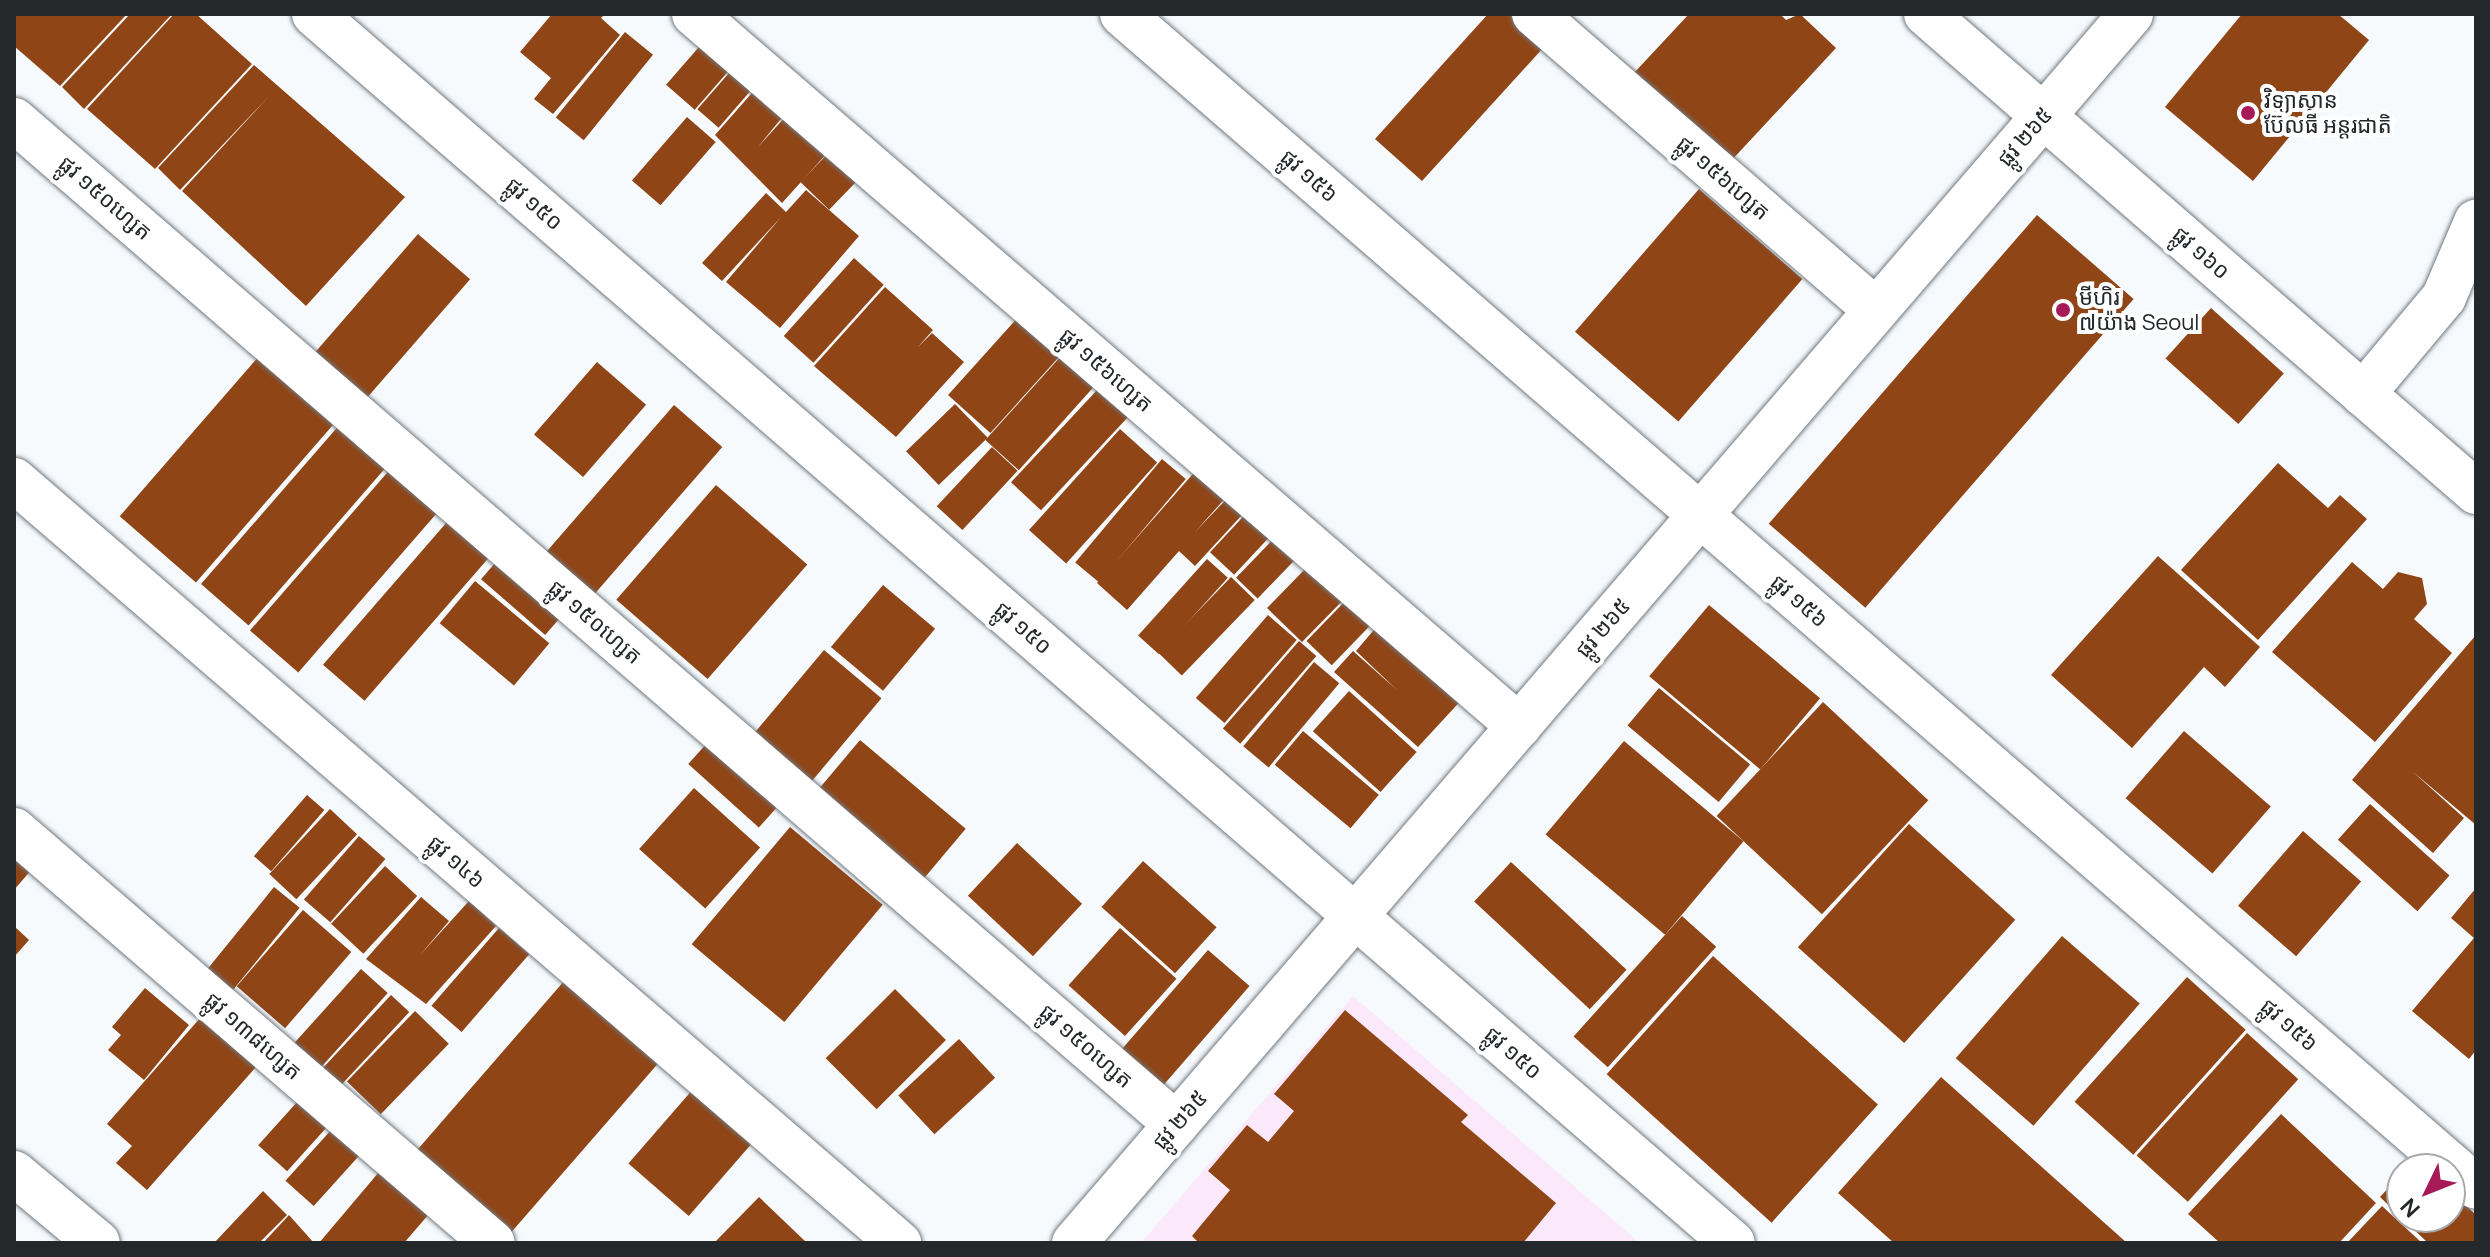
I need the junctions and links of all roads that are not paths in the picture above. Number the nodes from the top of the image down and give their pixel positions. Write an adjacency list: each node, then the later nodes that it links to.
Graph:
1 (314, 14): 18 (street, ផ្លូវ ១៥០)
2 (694, 14): 16 (street, ផ្លូវ ១៥៦ហ្សេត)
3 (1122, 14): 15 (street, ផ្លូវ ១៥៦)
4 (1534, 14): 11 (street, ផ្លូវ ១៥៦ហ្សេត)
5 (1926, 14): 7 (street, ផ្លូវ ១៦០)
6 (2131, 14): 7 (street, ផ្លូវ ២៦៥)
7 (2044, 116): 11 (street, ផ្លូវ ២៦៥); 12 (street, ផ្លូវ ១៦០)
8 (14, 120): 19 (street, ផ្លូវ ១៥០ហ្សេត)
9 (2476, 222): 10 (street)
10 (2460, 307): 12 (street)
11 (1876, 310): 15 (street, ផ្លូវ ២៦៥)
12 (2363, 394): 14 (street, ផ្លូវ ១៦០)
13 (14, 480): 24 (street, ផ្លូវ ១៤៦)
14 (2476, 492)
15 (1700, 516): 16 (street, ផ្លូវ ២៦៥); 21 (street, ផ្លូវ ១៥៦)
16 (1519, 726): 18 (street, ផ្លូវ ២៦៥)
17 (14, 830): 23 (street, ផ្លូវ ១៣៨ហ្សេត)
18 (1355, 916): 19 (street, ផ្លូវ ២៦៥); 26 (street, ផ្លូវ ១៥០)
19 (1176, 1124): 25 (street, ផ្លូវ ២៦៥)
20 (14, 1173): 22 (street)
21 (2476, 1187)
22 (98, 1243)
23 (493, 1243)
24 (899, 1243)
25 (1074, 1243)
26 (1733, 1243)

